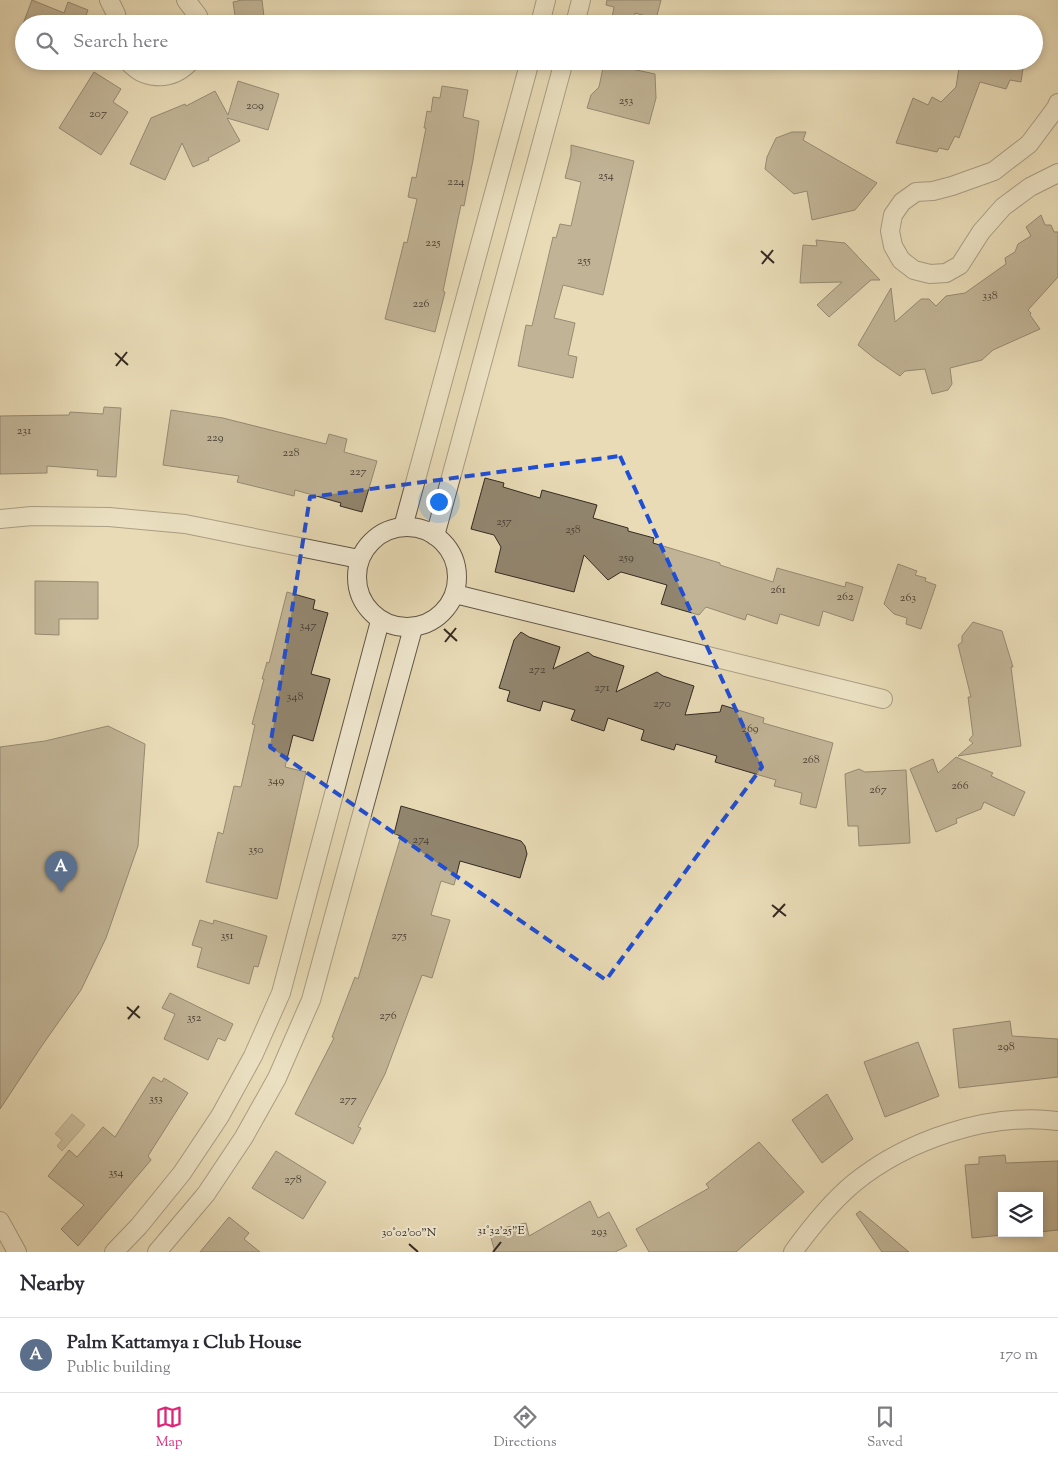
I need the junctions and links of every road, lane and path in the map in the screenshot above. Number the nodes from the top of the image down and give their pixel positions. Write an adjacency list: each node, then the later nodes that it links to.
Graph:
1 (109, 0): 5 (street)
2 (186, 0): 6 (street)
3 (546, 0): 7 (street)
4 (581, 0): 8 (street)
5 (116, 15)
6 (197, 15)
7 (542, 15)
8 (577, 15)
9 (138, 70): 10 (street)
10 (183, 70)
11 (528, 70): 16 (street)
12 (562, 70): 17 (street)
13 (1058, 103): 14 (street)
14 (1058, 173)
15 (0, 519): 18 (street)
16 (403, 527): 17 (street); 18 (street)
17 (436, 536): 19 (street)
18 (359, 559): 20 (street)
19 (455, 594): 21 (street); 22 (street)
20 (380, 621): 21 (street); 26 (street)
21 (413, 628): 27 (street)
22 (883, 699)
23 (1058, 1120): 28 (street)
24 (0, 1221): 25 (street)
25 (17, 1252)
26 (114, 1252)
27 (157, 1252)
28 (794, 1252)

